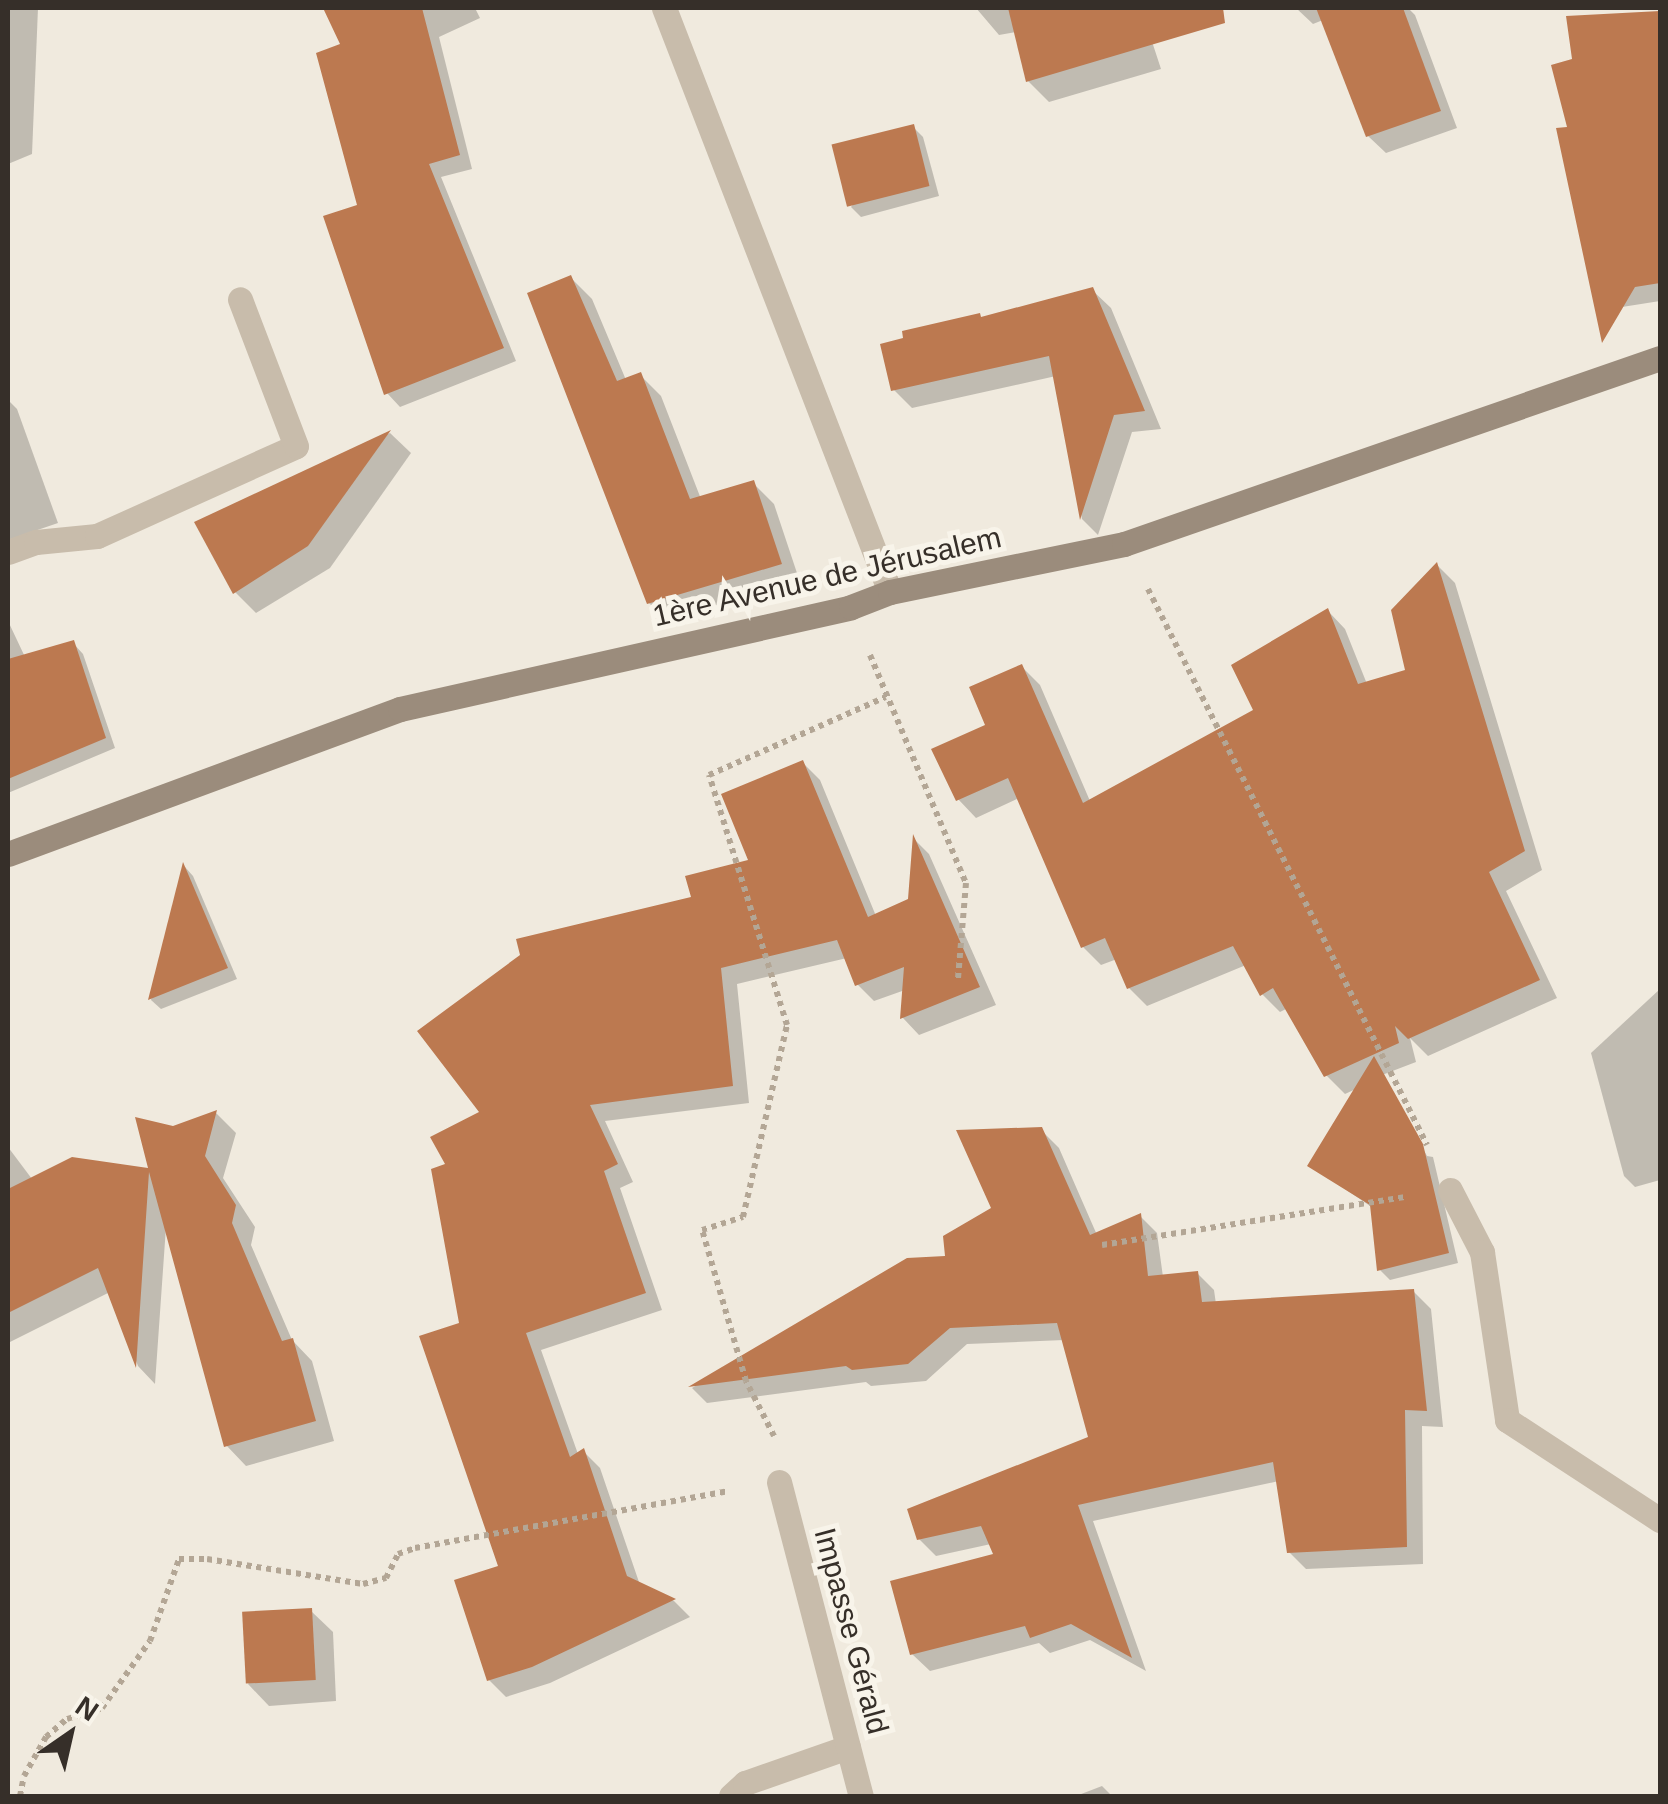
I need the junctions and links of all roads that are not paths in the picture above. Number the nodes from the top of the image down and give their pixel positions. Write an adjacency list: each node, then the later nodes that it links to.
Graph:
1 (664, 8): 5 (street)
2 (240, 299): 4 (street)
3 (1660, 358): 5 (street, 1ère Avenue de Jérusalem)
4 (8, 552)
5 (890, 592): 6 (street, 1ère Avenue de Jérusalem)
6 (8, 854)
7 (1450, 1190): 9 (street)
8 (779, 1482): 10 (street, Impasse Gérald)
9 (1660, 1520)
10 (848, 1747): 11 (street); 12 (street, Impasse Gérald)
11 (732, 1796)
12 (862, 1796)

